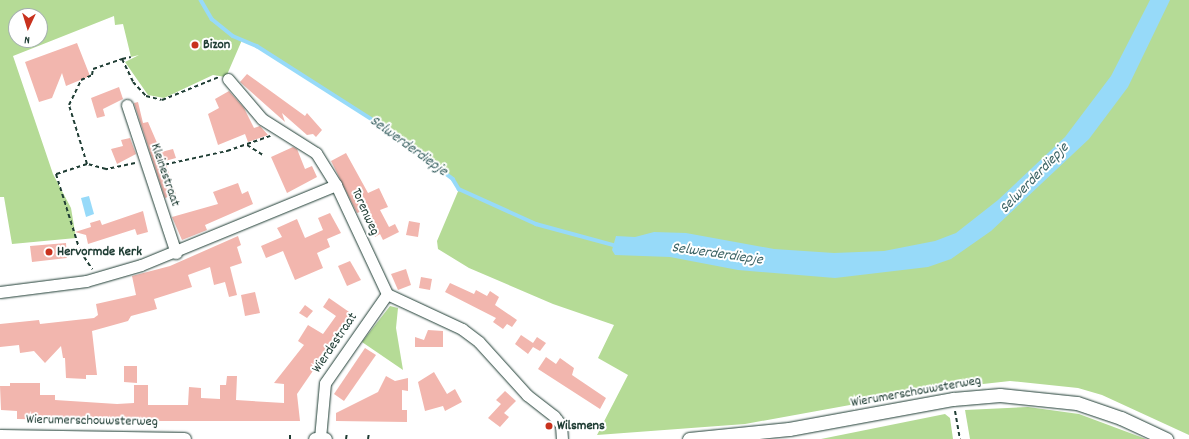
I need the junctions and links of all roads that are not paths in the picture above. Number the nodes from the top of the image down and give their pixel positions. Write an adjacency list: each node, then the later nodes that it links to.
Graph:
1 (228, 79): 3 (street)
2 (127, 105): 4 (street, Kleinestraat)
3 (336, 185): 4 (street, Torenweg); 6 (street, Torenweg)
4 (176, 253): 5 (street, Torenweg)
5 (0, 292)
6 (387, 294): 9 (street, Wierdestraat); 10 (street)
7 (0, 436): 8 (street, Wierumerschouwsterweg)
8 (184, 439)
9 (320, 439)
10 (562, 439)
11 (689, 439): 12 (street, Wierumerschouwsterweg)
12 (1166, 439)

